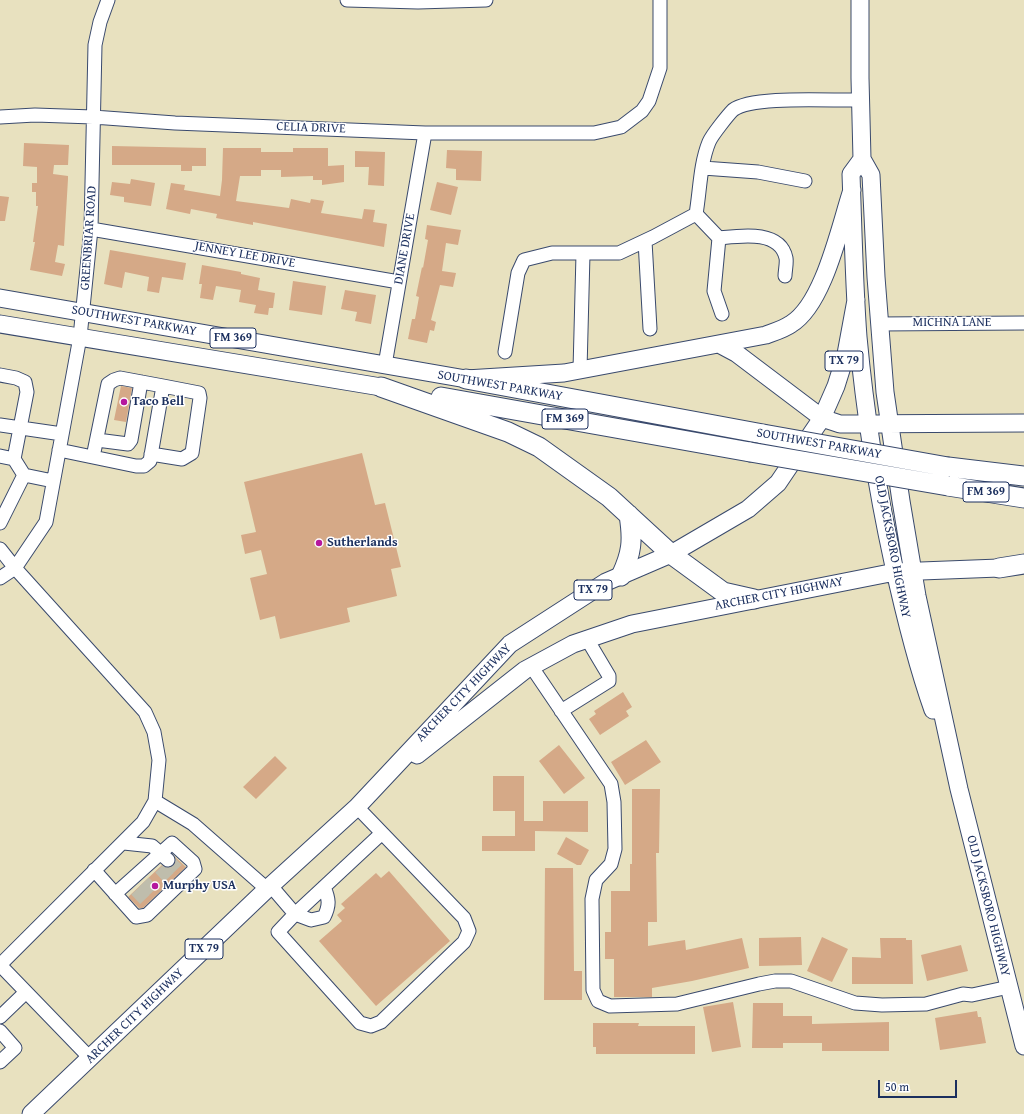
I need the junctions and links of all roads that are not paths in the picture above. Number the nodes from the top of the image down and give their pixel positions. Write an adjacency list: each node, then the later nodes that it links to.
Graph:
1 (108, 0): 8 (street, GREENBRIAR ROAD)
2 (347, 0): 3 (street)
3 (486, 0)
4 (660, 0): 9 (street, CELIA DRIVE)
5 (860, 0): 6 (main road, OLD JACKSBORO HIGHWAY)
6 (860, 100): 10 (main road, OLD JACKSBORO HIGHWAY); 11 (street)
7 (0, 117): 8 (street, CELIA DRIVE)
8 (93, 117): 9 (street, CELIA DRIVE); 15 (street, GREENBRIAR ROAD)
9 (425, 133): 20 (street, DIANE DRIVE)
10 (862, 159): 13 (main road, OLD JACKSBORO HIGHWAY); 27 (main road, OLD JACKSBORO HIGHWAY)
11 (703, 168): 12 (street); 14 (street)
12 (805, 181)
13 (852, 190): 22 (main road, OLD JACKSBORO HIGHWAY); 31 (main road)
14 (696, 214): 16 (street); 17 (street)
15 (91, 229): 20 (street, JENNEY LEE DRIVE); 23 (street, GREENBRIAR ROAD)
16 (719, 238): 19 (street); 24 (street)
17 (645, 241): 18 (street); 28 (street)
18 (583, 254): 32 (street); 35 (street)
19 (785, 276)
20 (399, 282): 34 (street, DIANE DRIVE)
21 (0, 298): 23 (main road, SOUTHWEST PARKWAY / FM 369)
22 (856, 300): 41 (main road, ARCHER CITY HIGHWAY / TX 79); 42 (main road, OLD JACKSBORO HIGHWAY)
23 (83, 312): 29 (street, GREENBRIAR ROAD); 30 (main road, SOUTHWEST PARKWAY / FM 369)
24 (722, 314)
25 (1024, 323): 27 (street, MICHNA LANE)
26 (0, 324): 29 (main road, SOUTHWEST PARKWAY / FM 369)
27 (879, 324): 43 (main road, OLD JACKSBORO HIGHWAY)
28 (650, 329)
29 (80, 337): 33 (main road, SOUTHWEST PARKWAY / FM 369); 47 (street, GREENBRIAR ROAD)
30 (244, 340): 33 (main road); 34 (main road, SOUTHWEST PARKWAY / FM 369)
31 (721, 345): 35 (main road); 41 (main road, SOUTHWEST PARKWAY)
32 (505, 352)
33 (239, 363): 40 (main road, SOUTHWEST PARKWAY / FM 369)
34 (385, 365): 37 (main road, SOUTHWEST PARKWAY / FM 369)
35 (580, 370): 37 (main road)
36 (0, 375): 46 (street)
37 (466, 379): 56 (highway, SOUTHWEST PARKWAY / FM 369, bridge)
38 (141, 382): 39 (street); 48 (street); 48 (street)
39 (163, 386): 50 (street); 50 (street)
40 (381, 387): 56 (highway, SOUTHWEST PARKWAY / FM 369, bridge); 59 (highway)
41 (822, 418): 42 (main road, SOUTHWEST PARKWAY); 62 (main road, ARCHER CITY HIGHWAY / TX 79)
42 (869, 423): 43 (main road, SOUTHWEST PARKWAY); 68 (main road, OLD JACKSBORO HIGHWAY)
43 (890, 423): 44 (main road, SOUTHWEST PARKWAY); 67 (main road, OLD JACKSBORO HIGHWAY)
44 (1024, 424)
45 (0, 425): 46 (street)
46 (19, 428): 47 (street); 53 (street)
47 (62, 434): 49 (street, GREENBRIAR ROAD)
48 (97, 440): 52 (street)
49 (59, 450): 52 (street); 57 (street, GREENBRIAR ROAD)
50 (151, 454): 52 (street)
51 (0, 456): 53 (street)
52 (93, 457)
53 (14, 459): 54 (street)
54 (24, 475): 57 (street); 60 (street)
55 (1024, 476): 56 (highway, SOUTHWEST PARKWAY / FM 369)
56 (948, 477): 58 (highway, SOUTHWEST PARKWAY / FM 369)
57 (53, 481): 64 (street, GREENBRIAR ROAD)
58 (1024, 498)
59 (629, 516): 62 (highway); 69 (highway)
60 (0, 523)
61 (0, 549): 64 (street)
62 (671, 554): 69 (main road, ARCHER CITY HIGHWAY / TX 79); 71 (highway)
63 (1024, 564): 65 (highway, TX 79)
64 (15, 568): 70 (street, GREENBRIAR ROAD); 77 (street)
65 (999, 568): 66 (street); 67 (main road, TX 79)
66 (1024, 568)
67 (913, 570): 68 (main road, TX 79); 75 (main road, OLD JACKSBORO HIGHWAY)
68 (895, 572): 71 (main road, ARCHER CITY HIGHWAY / TX 79); 75 (main road, OLD JACKSBORO HIGHWAY)
69 (621, 576): 76 (main road, ARCHER CITY HIGHWAY / TX 79)
70 (0, 578)
71 (754, 599): 72 (main road, ARCHER CITY HIGHWAY / TX 79)
72 (587, 639): 73 (main road, ARCHER CITY HIGHWAY / TX 79); 74 (street)
73 (531, 666): 74 (street); 76 (main road, ARCHER CITY HIGHWAY / TX 79)
74 (561, 711): 89 (street)
75 (953, 765): 89 (main road, OLD JACKSBORO HIGHWAY)
76 (378, 785): 78 (main road, ARCHER CITY HIGHWAY / TX 79)
77 (155, 801): 79 (street); 85 (street)
78 (358, 807): 80 (street); 85 (main road, ARCHER CITY HIGHWAY / TX 79)
79 (143, 822): 81 (street); 82 (street)
80 (382, 833): 84 (street); 87 (street)
81 (124, 843): 82 (street); 83 (street)
82 (158, 857): 86 (street); 86 (street)
83 (94, 870): 86 (street); 88 (street)
84 (324, 887): 87 (street); 87 (street)
85 (269, 888): 87 (street); 96 (main road, ARCHER CITY HIGHWAY / TX 79)
86 (115, 894)
87 (295, 914)
88 (0, 965): 90 (street)
89 (1008, 982): 95 (main road, OLD JACKSBORO HIGHWAY)
90 (26, 992): 91 (street); 96 (street)
91 (14, 1003): 92 (street); 93 (street)
92 (0, 1005)
93 (0, 1017)
94 (0, 1031): 97 (street)
95 (1024, 1046)
96 (90, 1058): 98 (main road, ARCHER CITY HIGHWAY / TX 79)
97 (0, 1062)
98 (31, 1114)

